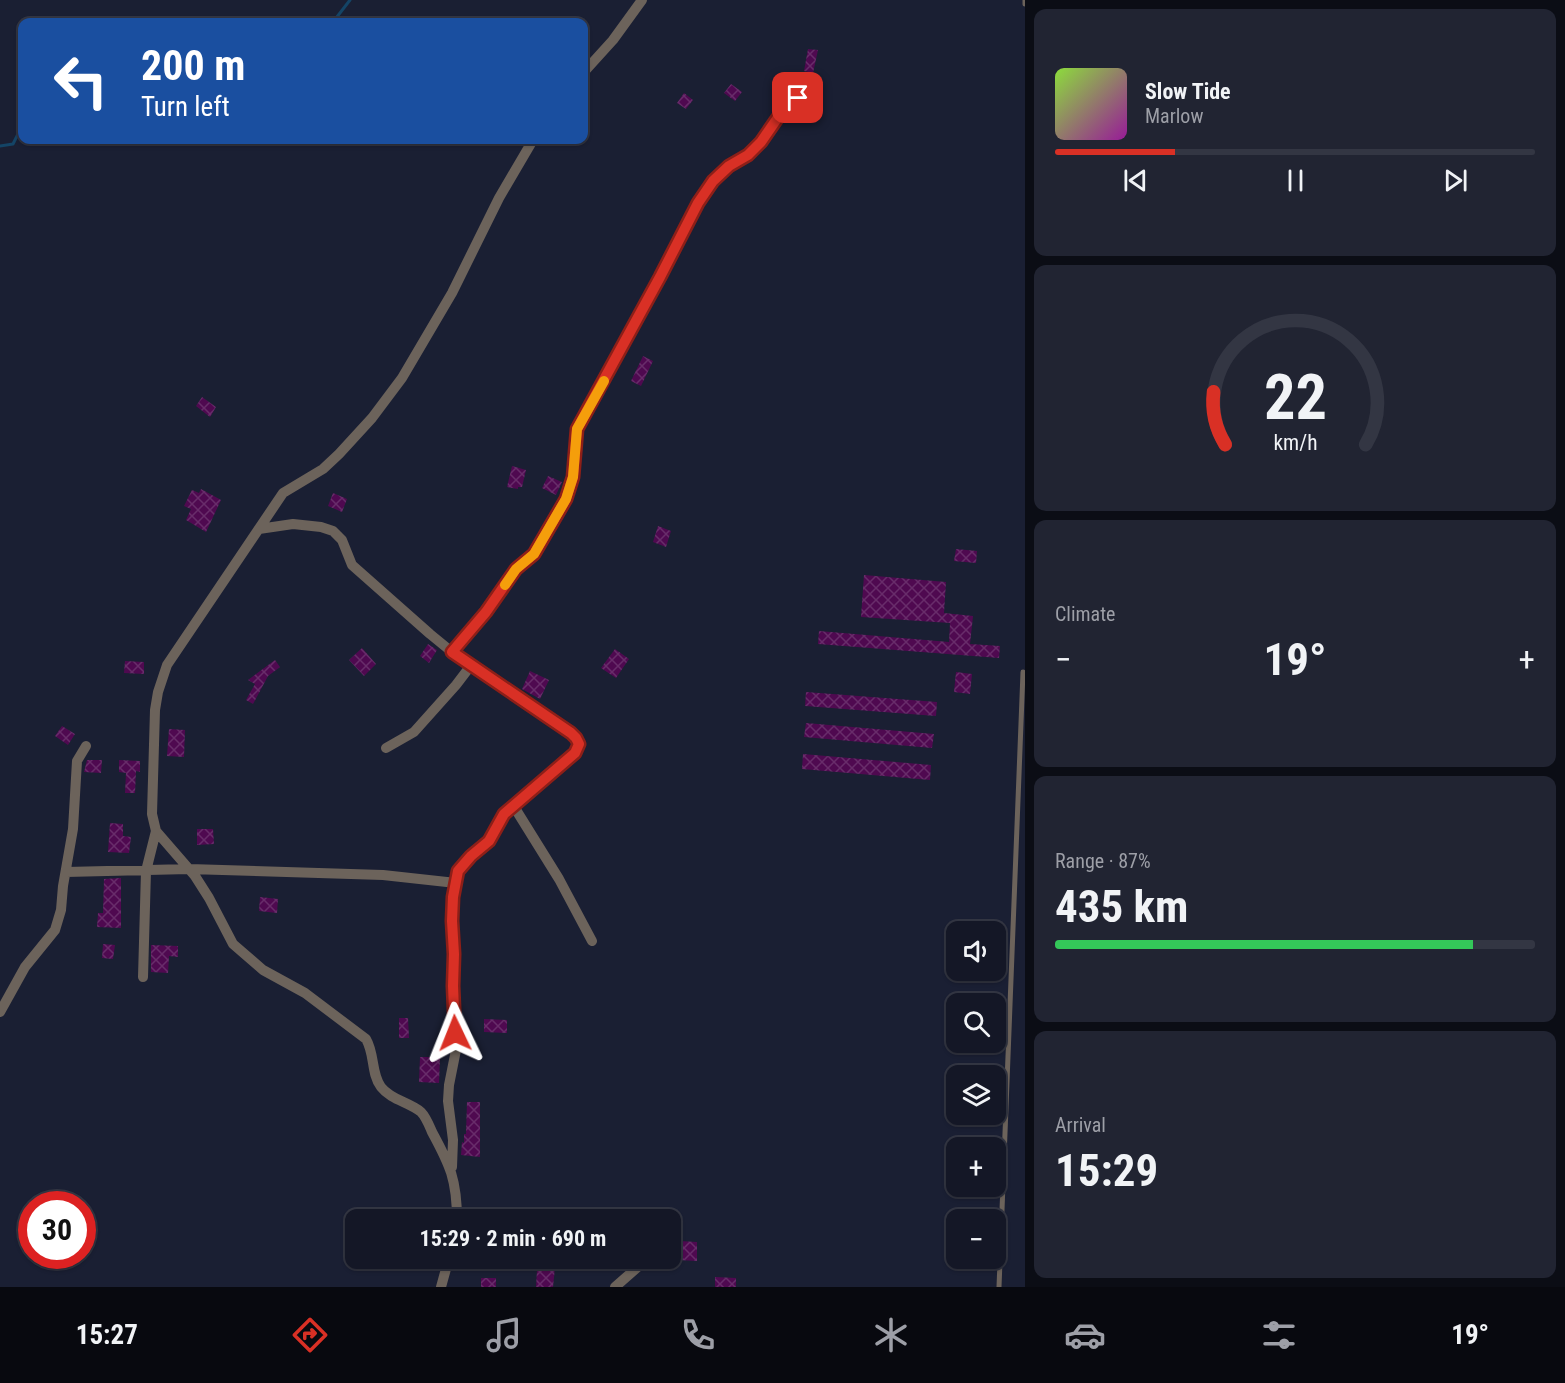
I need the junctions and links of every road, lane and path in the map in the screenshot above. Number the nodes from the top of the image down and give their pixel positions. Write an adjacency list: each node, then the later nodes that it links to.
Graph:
1 (642, 0): 2 (street)
2 (588, 68)
3 (808, 91): 6 (street)
4 (530, 144): 5 (street)
5 (259, 529): 6 (street); 12 (street)
6 (452, 652): 7 (street)
7 (472, 664): 10 (street); 11 (street)
8 (1023, 672): 26 (lane)
9 (86, 746): 15 (street)
10 (386, 748)
11 (513, 805): 16 (street); 17 (street)
12 (156, 831): 13 (street); 14 (street)
13 (189, 869): 14 (street); 16 (street); 20 (street)
14 (146, 871): 15 (street); 18 (street)
15 (66, 872): 19 (street)
16 (456, 882): 20 (street)
17 (592, 941)
18 (144, 977)
19 (0, 1012)
20 (452, 1171): 21 (street)
21 (456, 1209)
22 (446, 1269): 24 (street)
23 (635, 1269): 25 (street)
24 (441, 1287)
25 (615, 1287)
26 (999, 1287)

